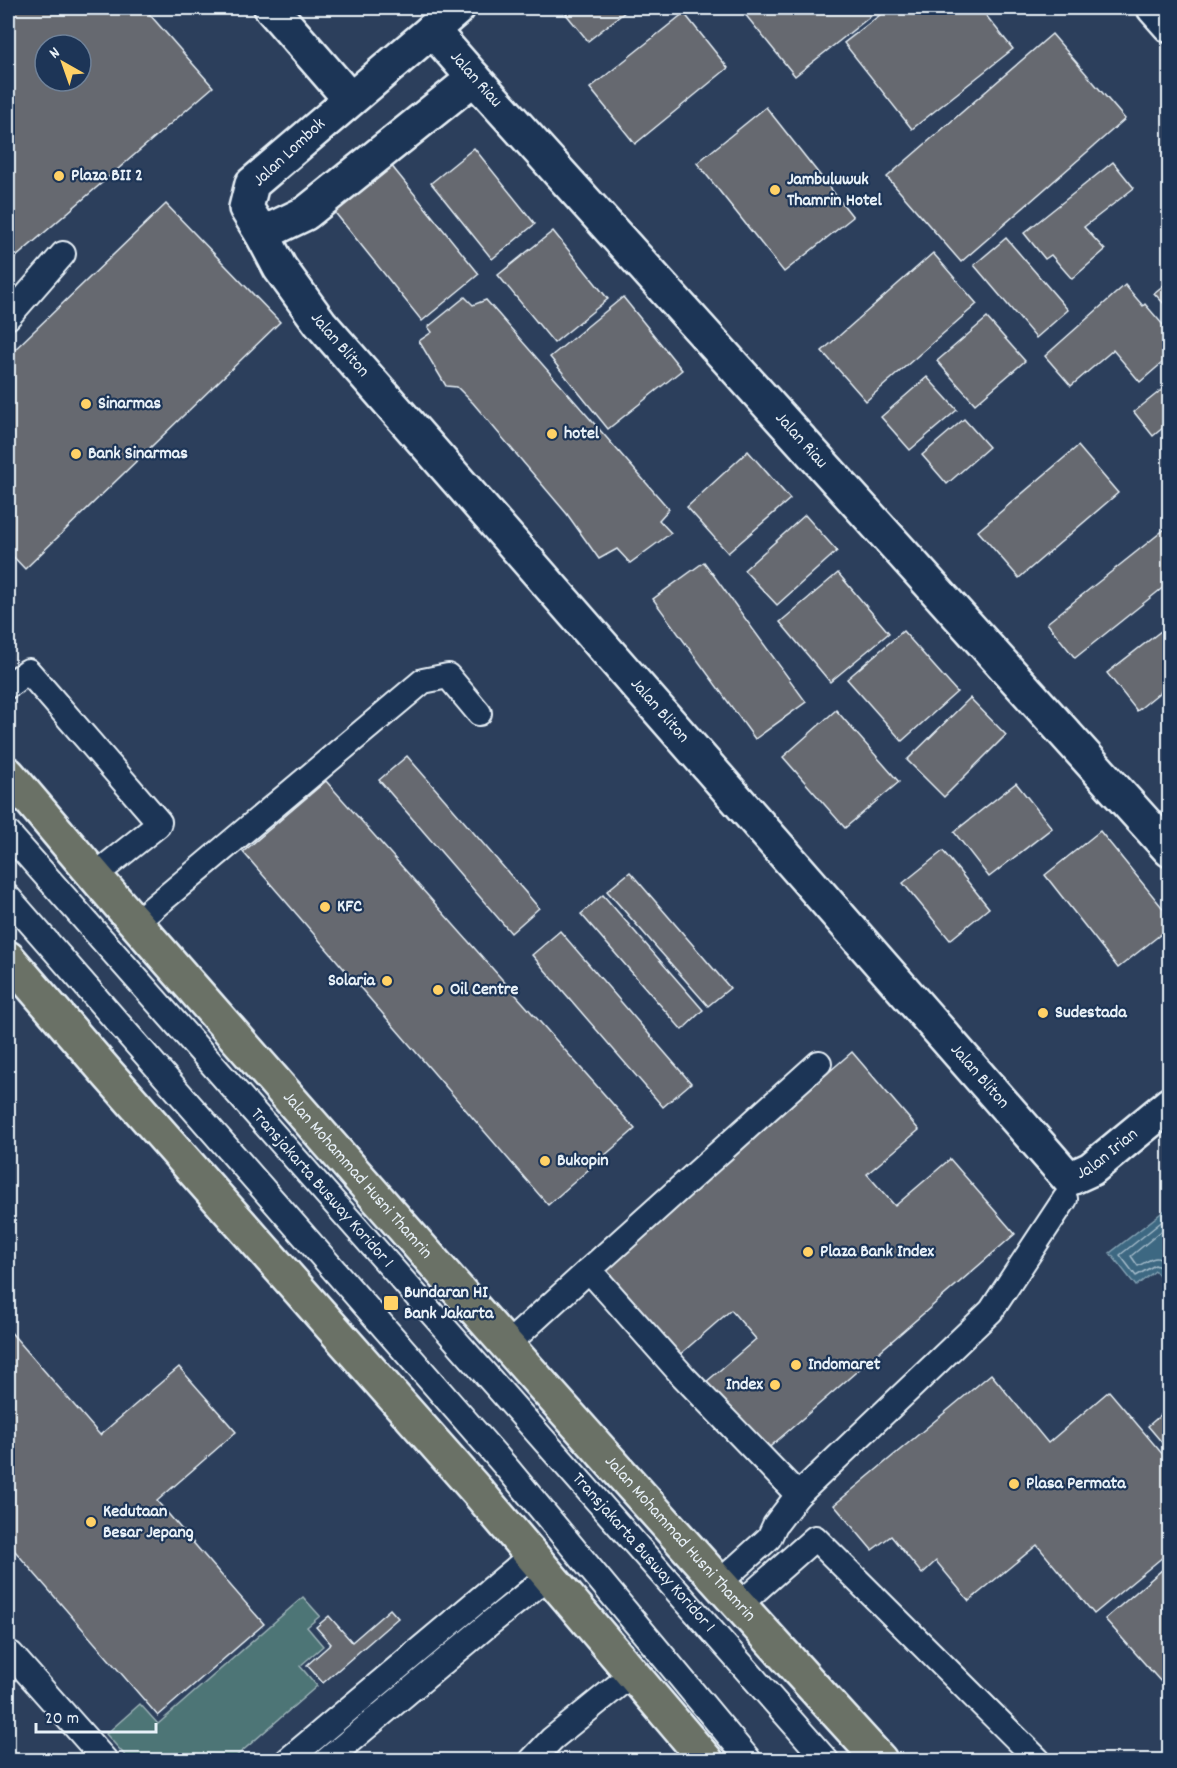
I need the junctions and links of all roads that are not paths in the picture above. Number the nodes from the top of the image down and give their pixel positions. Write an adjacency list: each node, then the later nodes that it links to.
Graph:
1 (271, 8): 7 (street)
2 (458, 8): 5 (street, Jalan Lombok)
3 (1154, 8): 4 (street)
4 (1170, 26)
5 (432, 30): 6 (street, Jalan Riau); 7 (street, Jalan Lombok)
6 (474, 78): 8 (street); 15 (street, Jalan Riau)
7 (350, 99): 8 (street, Jalan Lombok)
8 (262, 234): 22 (street, Jalan Bliton)
9 (63, 254): 10 (lane)
10 (8, 317)
11 (8, 686): 16 (lane)
12 (479, 713): 18 (lane)
13 (8, 774): 16 (main road, Jalan Mohammad Husni Thamrin)
14 (8, 832): 36 (lane, Transjakarta Busway Koridor 1)
15 (1170, 850)
16 (94, 876): 18 (main road, Jalan Mohammad Husni Thamrin)
17 (8, 897): 35 (lane)
18 (135, 923): 24 (main road, Jalan Mohammad Husni Thamrin)
19 (8, 958): 26 (main road)
20 (819, 1063): 23 (lane)
21 (1170, 1104): 22 (street, Jalan Irian)
22 (1067, 1189): 25 (lane)
23 (589, 1270): 24 (lane); 25 (lane)
24 (507, 1345): 27 (main road, Jalan Mohammad Husni Thamrin)
25 (798, 1495): 27 (lane)
26 (540, 1565): 29 (main road); 31 (lane); 32 (lane)
27 (729, 1595): 37 (main road, Jalan Mohammad Husni Thamrin); 38 (lane)
28 (8, 1658): 30 (lane)
29 (632, 1674): 33 (lane); 34 (main road)
30 (105, 1761)
31 (288, 1761)
32 (327, 1761)
33 (532, 1761)
34 (706, 1761)
35 (748, 1761)
36 (826, 1761)
37 (880, 1761)
38 (1038, 1761)

